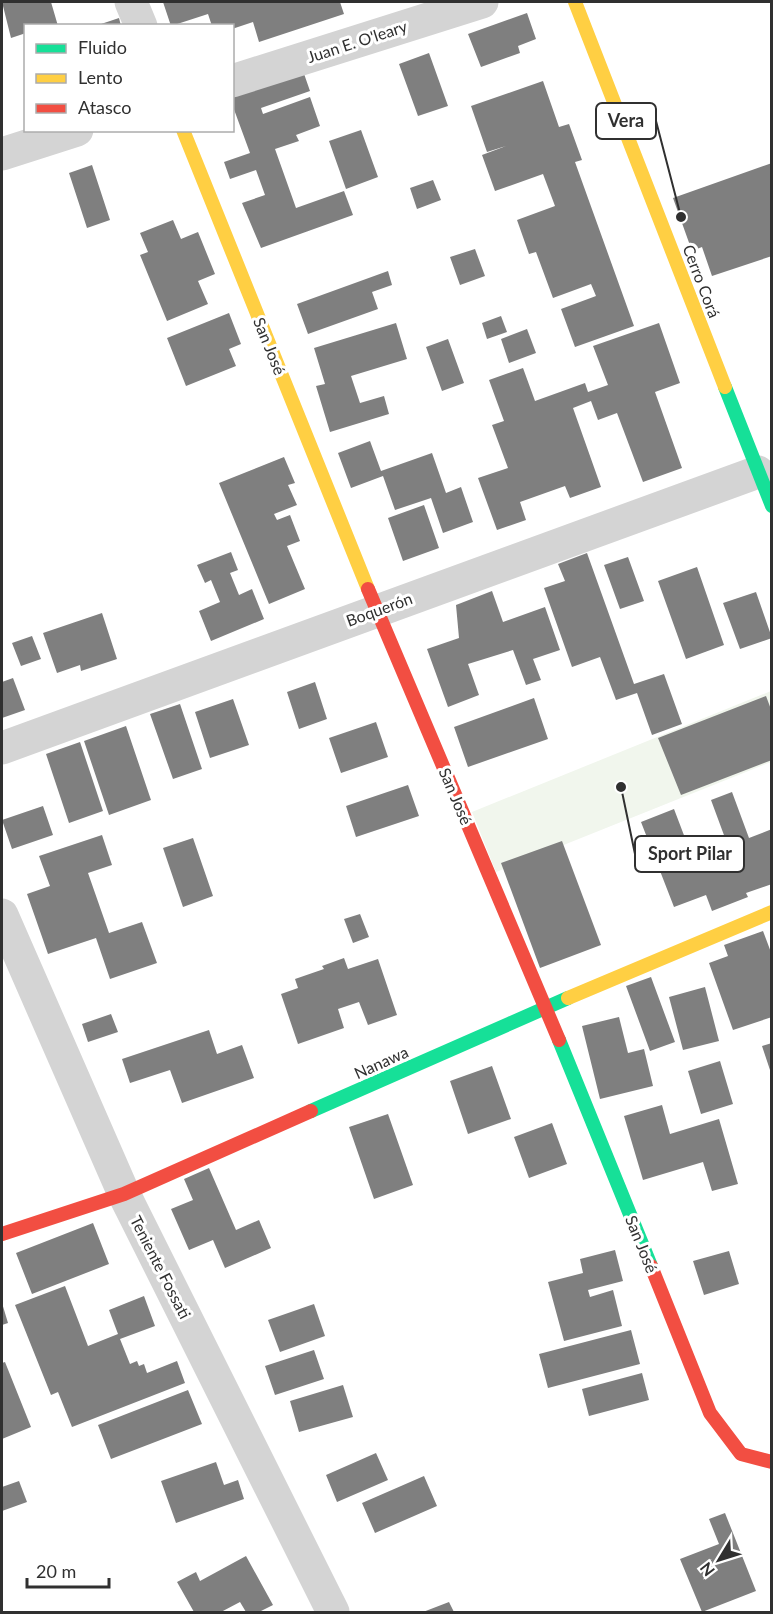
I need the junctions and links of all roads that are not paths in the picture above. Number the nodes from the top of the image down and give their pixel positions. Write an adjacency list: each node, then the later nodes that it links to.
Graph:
1 (131, 2): 4 (street)
2 (482, 2): 5 (street, Juan E. O'leary)
3 (575, 2): 9 (street, Cerro Corá)
4 (140, 24)
5 (234, 80)
6 (71, 132): 8 (street)
7 (184, 132): 11 (street, San José)
8 (2, 154)
9 (758, 472): 10 (street, Cerro Corá); 11 (street, Boquerón)
10 (771, 506)
11 (377, 610): 12 (street, Boquerón); 15 (street, San José)
12 (2, 748)
13 (771, 912): 15 (street, Nanawa)
14 (2, 915): 16 (street, Teniente Fossati)
15 (546, 1007): 16 (street, Nanawa); 18 (street, San José)
16 (124, 1194): 17 (street, Nanawa); 19 (street, Teniente Fossati)
17 (2, 1234)
18 (771, 1462)
19 (333, 1612)

